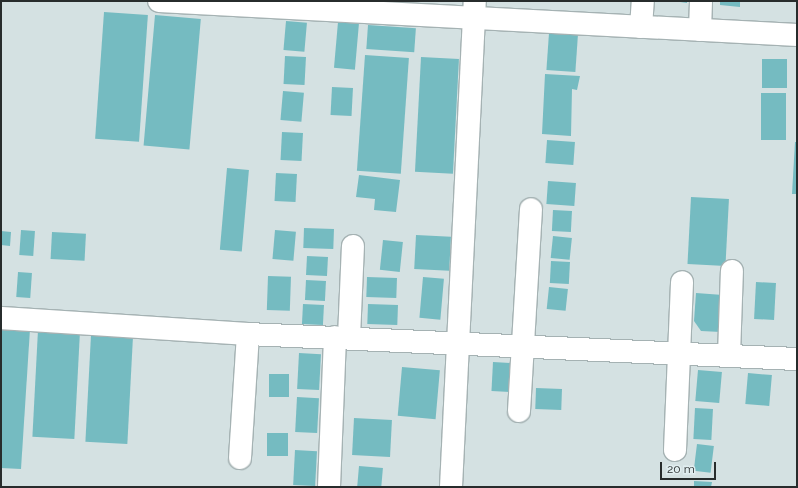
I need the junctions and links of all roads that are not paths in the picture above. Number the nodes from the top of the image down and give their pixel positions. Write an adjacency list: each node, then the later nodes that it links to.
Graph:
1 (158, 1): 4 (street)
2 (643, 1): 5 (street)
3 (701, 1): 6 (street)
4 (475, 10): 5 (street); 15 (street)
5 (642, 27): 6 (street)
6 (700, 30): 7 (street)
7 (797, 35)
8 (531, 209): 16 (street)
9 (353, 246): 14 (street)
10 (732, 271): 18 (street)
11 (682, 282): 17 (street)
12 (1, 318): 13 (street)
13 (248, 334): 14 (street); 22 (street)
14 (342, 337): 15 (street); 23 (street)
15 (457, 341): 16 (street); 24 (street)
16 (523, 344): 17 (street); 20 (street)
17 (678, 353): 18 (street); 21 (street)
18 (729, 356): 19 (street)
19 (797, 359)
20 (519, 411)
21 (675, 450)
22 (240, 458)
23 (329, 487)
24 (451, 487)

